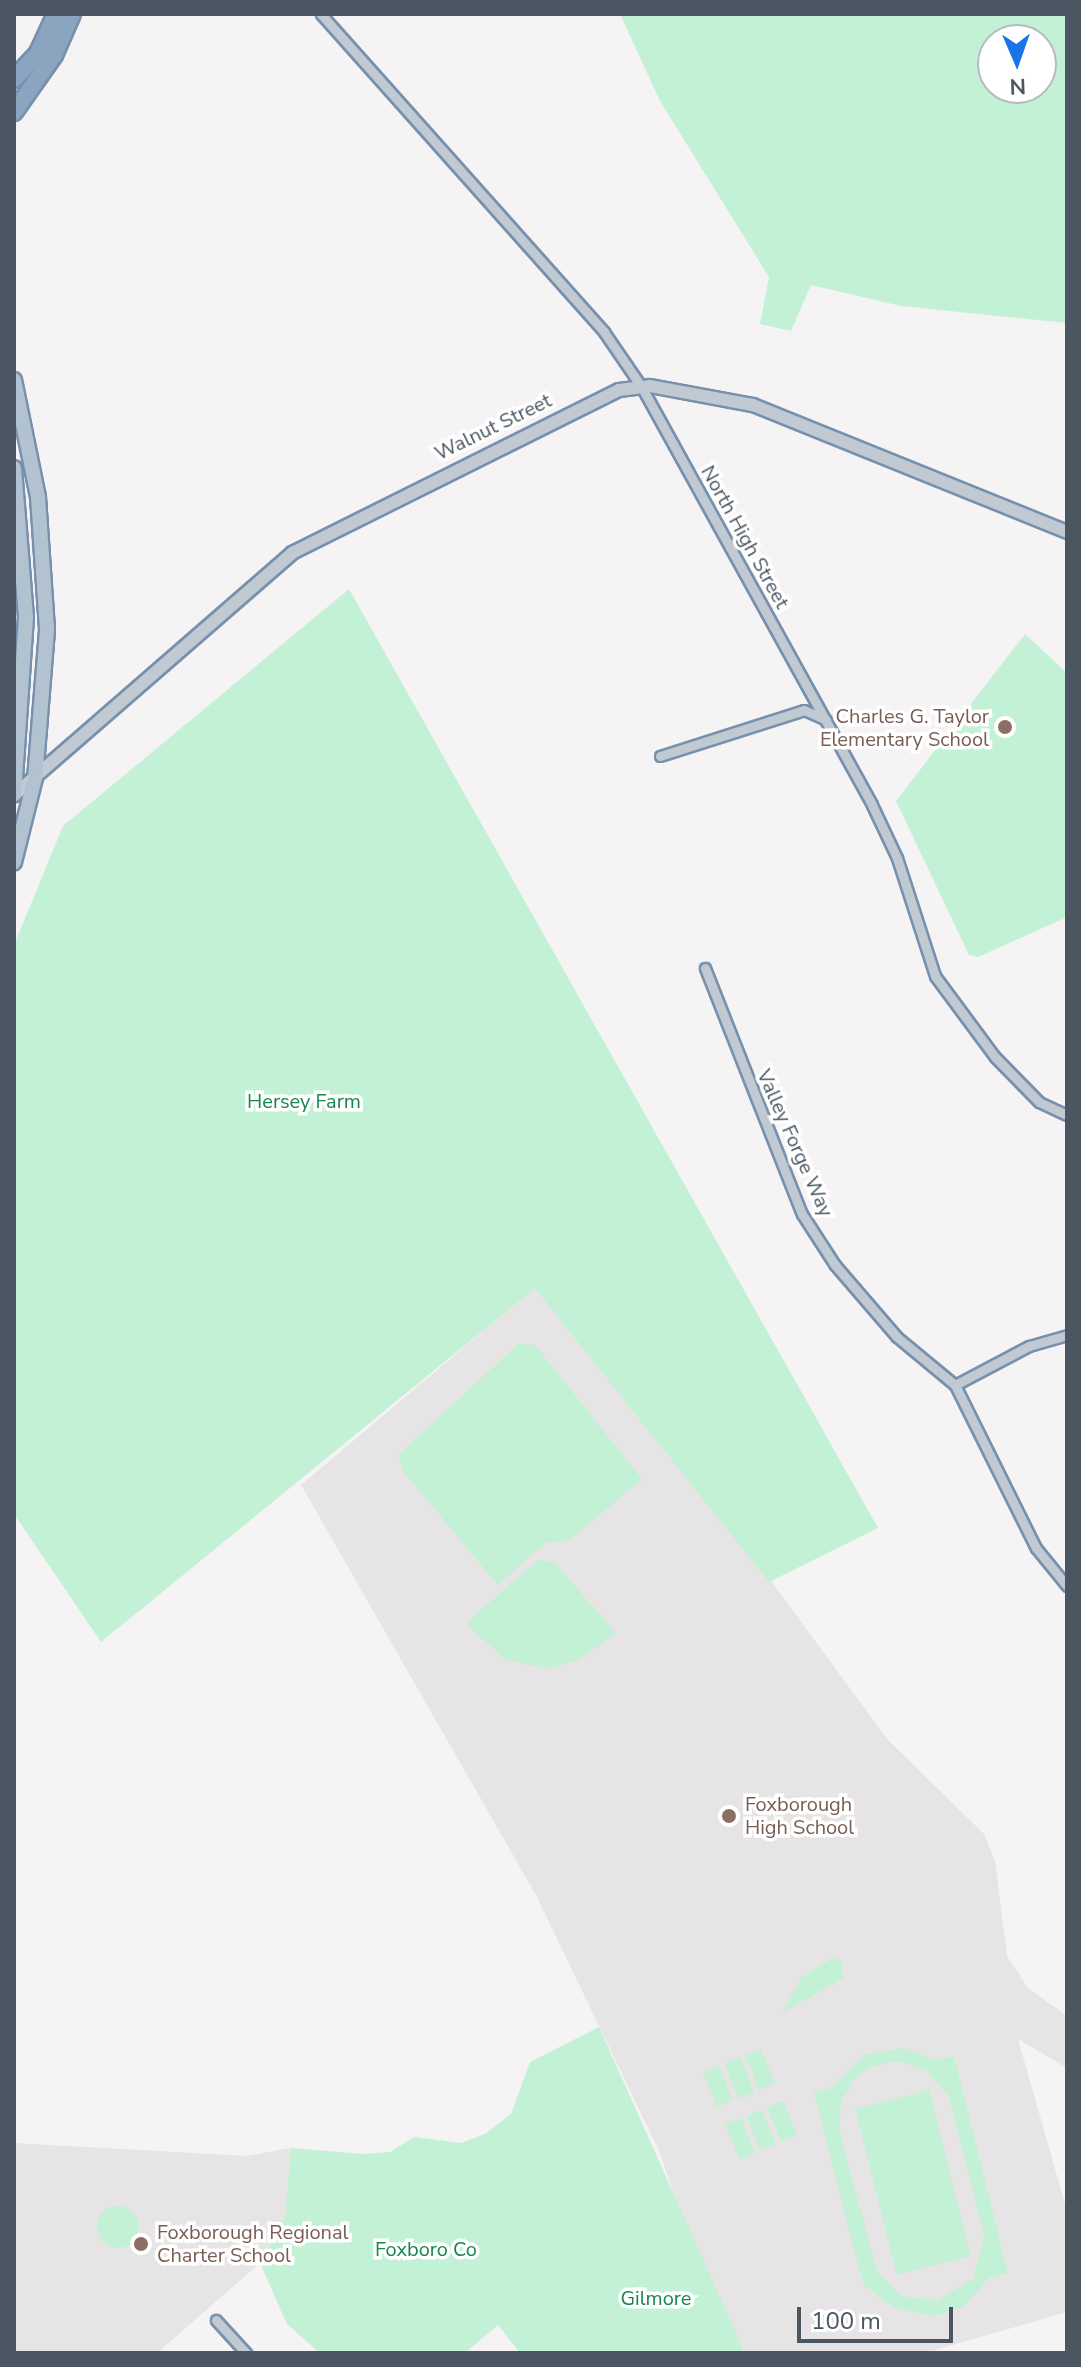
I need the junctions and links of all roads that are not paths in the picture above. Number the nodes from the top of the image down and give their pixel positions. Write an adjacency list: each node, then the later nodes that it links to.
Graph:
1 (56, 14): 4 (highway)
2 (72, 14): 5 (highway)
3 (321, 14): 7 (street, North High Street)
4 (14, 79)
5 (14, 112)
6 (14, 380): 12 (main road)
7 (641, 386): 9 (street, Walnut Street); 10 (street, North High Street); 12 (street, Walnut Street)
8 (14, 468): 13 (main road)
9 (1067, 532)
10 (826, 720): 11 (street); 16 (street, North High Street)
11 (660, 756)
12 (35, 778): 13 (street, Walnut Street); 14 (main road)
13 (14, 795)
14 (14, 862)
15 (705, 968): 18 (street, Valley Forge Way)
16 (1067, 1115)
17 (1067, 1335): 18 (street)
18 (955, 1385): 19 (street, Valley Forge Way)
19 (1067, 1586)
20 (216, 2320): 21 (street)
21 (246, 2353)

